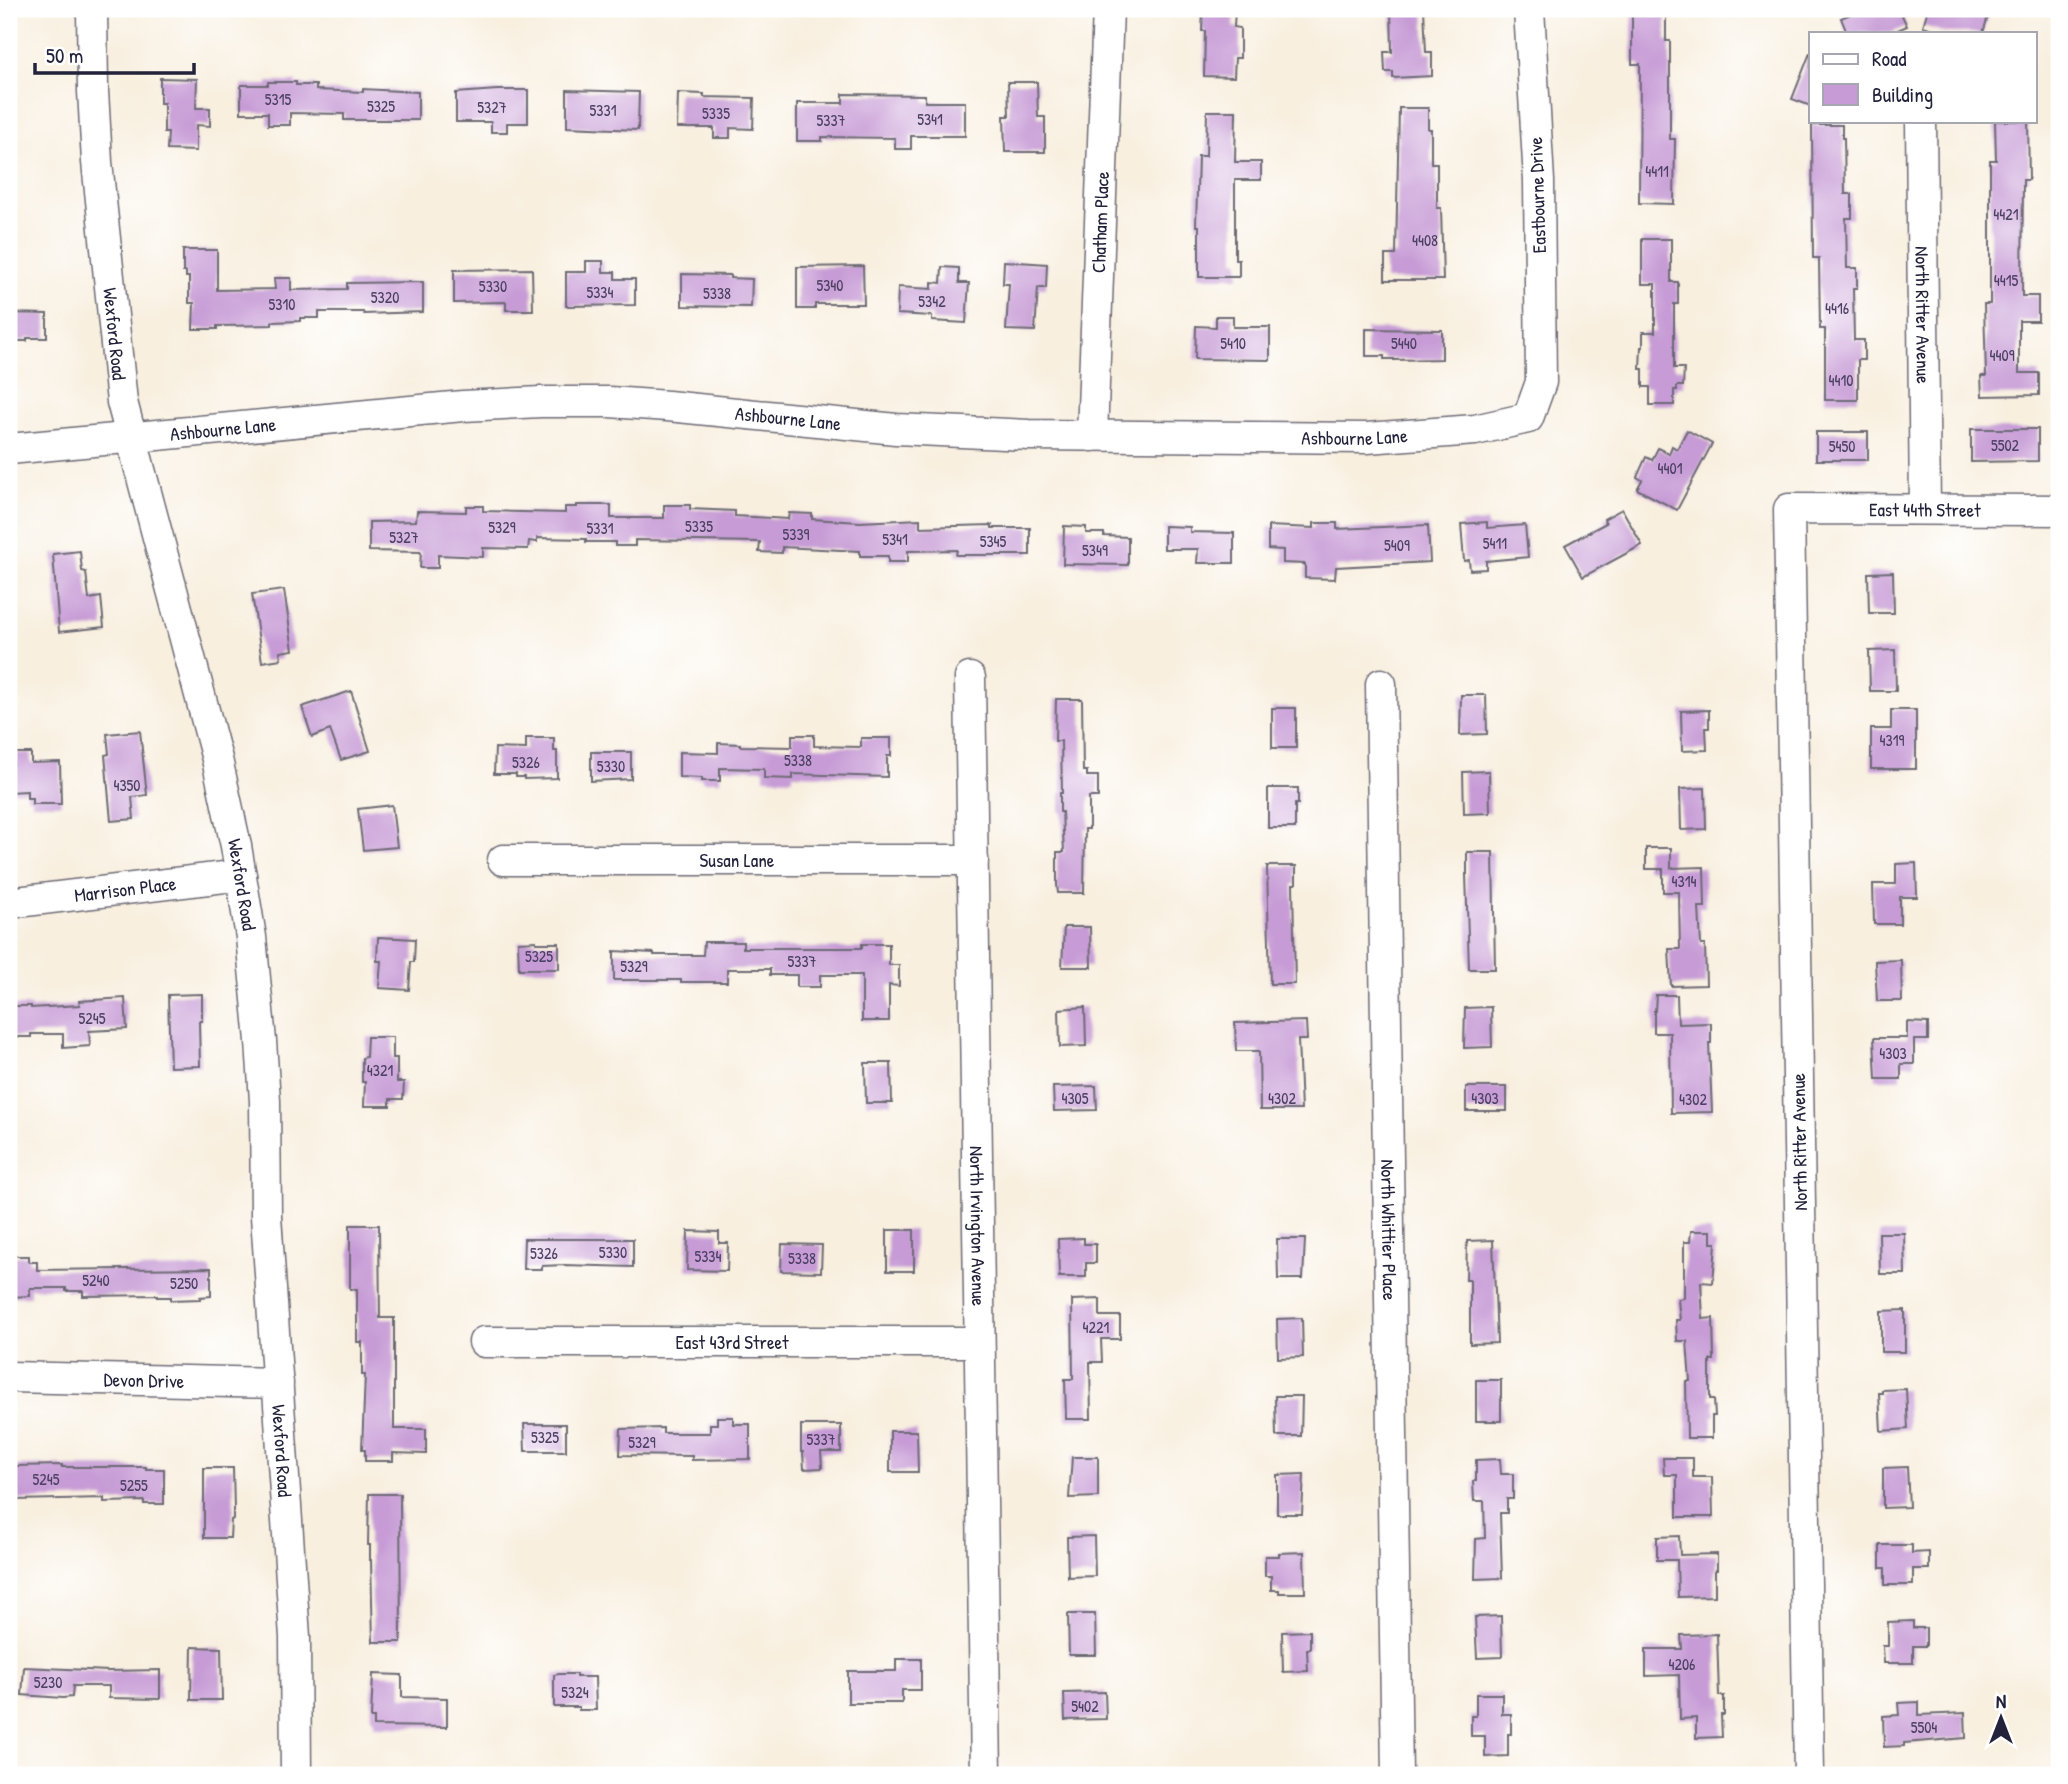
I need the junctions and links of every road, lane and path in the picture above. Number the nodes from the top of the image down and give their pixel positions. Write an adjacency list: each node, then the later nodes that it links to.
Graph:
1 (92, 9): 7 (street, Wexford Road)
2 (1108, 9): 6 (street, Chatham Place)
3 (1528, 9): 5 (street, Eastbourne Drive)
4 (1921, 122): 10 (street, North Ritter Avenue)
5 (1541, 382): 6 (street, Ashbourne Lane)
6 (1092, 436): 7 (street, Ashbourne Lane)
7 (132, 438): 8 (street, Ashbourne Lane); 16 (street, Wexford Road)
8 (9, 449)
9 (1789, 509): 10 (street, East 44th Street); 25 (street, North Ritter Avenue)
10 (1926, 509): 11 (street, East 44th Street)
11 (2059, 510)
12 (970, 678): 15 (street, North Irvington Avenue)
13 (1381, 684): 24 (street, North Whittier Place)
14 (503, 860): 15 (street, Susan Lane)
15 (973, 860): 19 (street, North Irvington Avenue)
16 (241, 875): 17 (street, Marrison Place); 21 (street, Wexford Road)
17 (9, 903)
18 (484, 1342): 19 (street, East 43rd Street)
19 (979, 1342): 23 (street, North Irvington Avenue)
20 (9, 1377): 21 (street, Devon Drive)
21 (278, 1382): 22 (street, Wexford Road)
22 (296, 1775)
23 (986, 1775)
24 (1397, 1775)
25 (1809, 1775)

